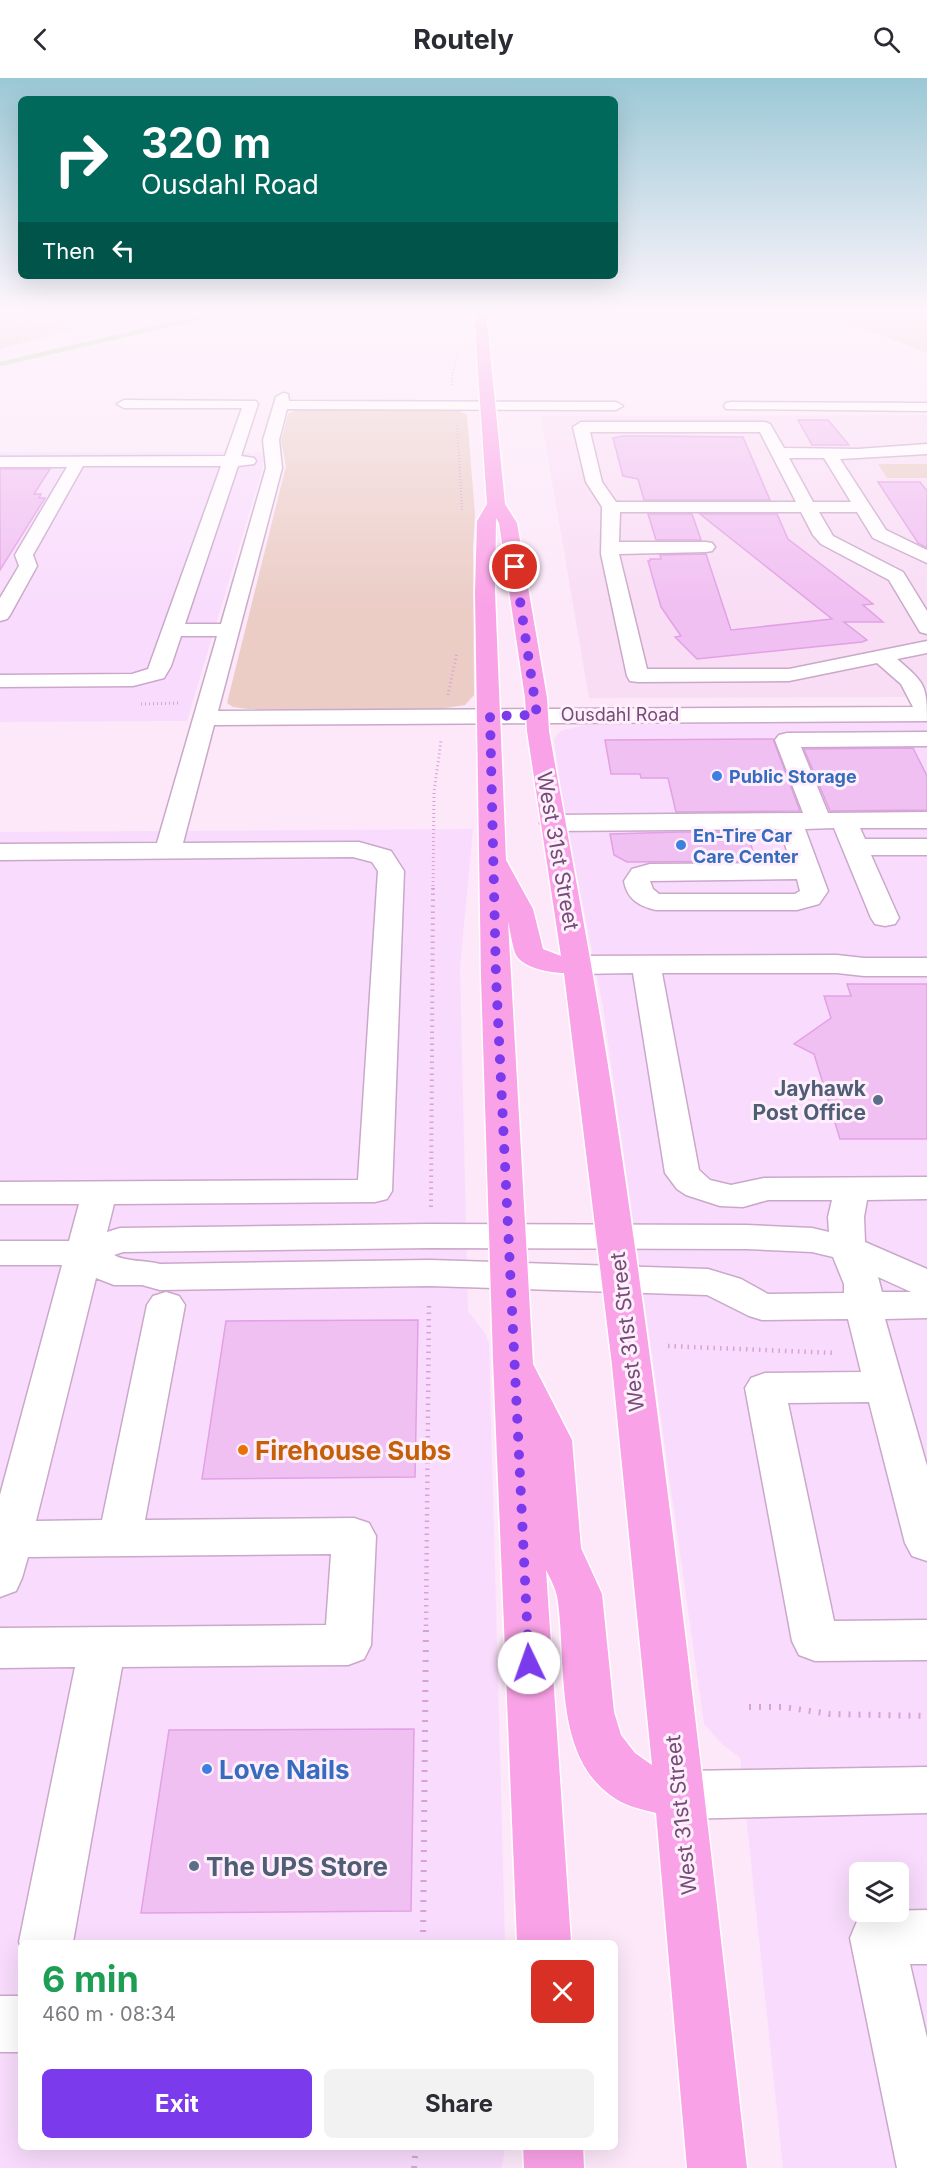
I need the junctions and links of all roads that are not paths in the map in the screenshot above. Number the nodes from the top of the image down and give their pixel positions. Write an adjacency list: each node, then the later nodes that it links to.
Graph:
1 (249, 410): 10 (street)
2 (280, 410): 7 (street)
3 (488, 410): 15 (main road, West 31st Street)
4 (927, 449): 6 (street)
5 (779, 453): 6 (street); 11 (street); 12 (street)
6 (829, 453): 18 (street)
7 (274, 461): 10 (street); 19 (street)
8 (0, 462): 9 (street)
9 (78, 462): 10 (street); 23 (street)
10 (229, 462): 19 (street)
11 (798, 489): 14 (street); 17 (street)
12 (600, 490): 13 (street); 16 (street)
13 (623, 490)
14 (775, 490)
15 (496, 504): 31 (main road, West 31st Street); 32 (main road, West 31st Street)
16 (610, 507): 17 (street); 20 (street)
17 (807, 507): 18 (street); 24 (street)
18 (862, 507): 22 (street)
19 (238, 511): 25 (street); 26 (street)
20 (610, 547): 21 (street); 28 (street)
21 (706, 547)
22 (927, 557)
23 (0, 615)
24 (927, 628)
25 (172, 630): 26 (street); 29 (street)
26 (229, 630): 33 (street)
27 (927, 646): 28 (street)
28 (882, 657): 30 (street)
29 (0, 681)
30 (927, 713): 31 (street, Ousdahl Road)
31 (537, 715): 32 (street, Ousdahl Road); 38 (main road, West 31st Street)
32 (490, 716): 33 (street, Ousdahl Road); 43 (main road, West 31st Street)
33 (205, 718): 41 (street)
34 (927, 739): 37 (street)
35 (927, 820): 37 (street)
36 (790, 821): 37 (street); 38 (street); 44 (street)
37 (832, 821): 39 (street)
38 (553, 822): 46 (main road, West 31st Street)
39 (855, 847): 40 (street); 45 (street)
40 (927, 847)
41 (168, 850): 42 (street); 51 (street)
42 (0, 852)
43 (494, 859): 46 (main road); 56 (main road, West 31st Street)
44 (807, 871): 44 (street)
45 (885, 918)
46 (578, 965): 47 (street); 57 (main road, West 31st Street)
47 (646, 965): 48 (street); 50 (street)
48 (927, 967)
49 (927, 1188): 50 (street)
50 (846, 1189): 53 (street)
51 (99, 1192): 52 (street); 54 (street)
52 (0, 1193)
53 (847, 1249): 57 (street); 58 (street); 61 (street)
54 (83, 1252): 55 (street); 56 (street); 64 (street)
55 (0, 1253)
56 (509, 1256): 57 (street); 62 (main road, West 31st Street)
57 (617, 1258): 61 (street); 71 (main road, West 31st Street)
58 (927, 1284)
59 (166, 1305): 65 (street)
60 (927, 1305): 61 (street)
61 (863, 1306): 63 (street)
62 (513, 1360): 71 (main road); 74 (main road, West 31st Street)
63 (881, 1371): 66 (street); 67 (street)
64 (6, 1537): 65 (street)
65 (120, 1538): 68 (street)
66 (927, 1543)
67 (927, 1640)
68 (102, 1647): 69 (street); 73 (street)
69 (0, 1648)
70 (927, 1790): 71 (street)
71 (679, 1795): 79 (main road, West 31st Street)
72 (927, 1937): 80 (street)
73 (46, 1940)
74 (544, 1940)
75 (0, 2024): 76 (street)
76 (18, 2024)
77 (553, 2150): 78 (main road)
78 (554, 2168)
79 (717, 2168)
80 (927, 2168)

